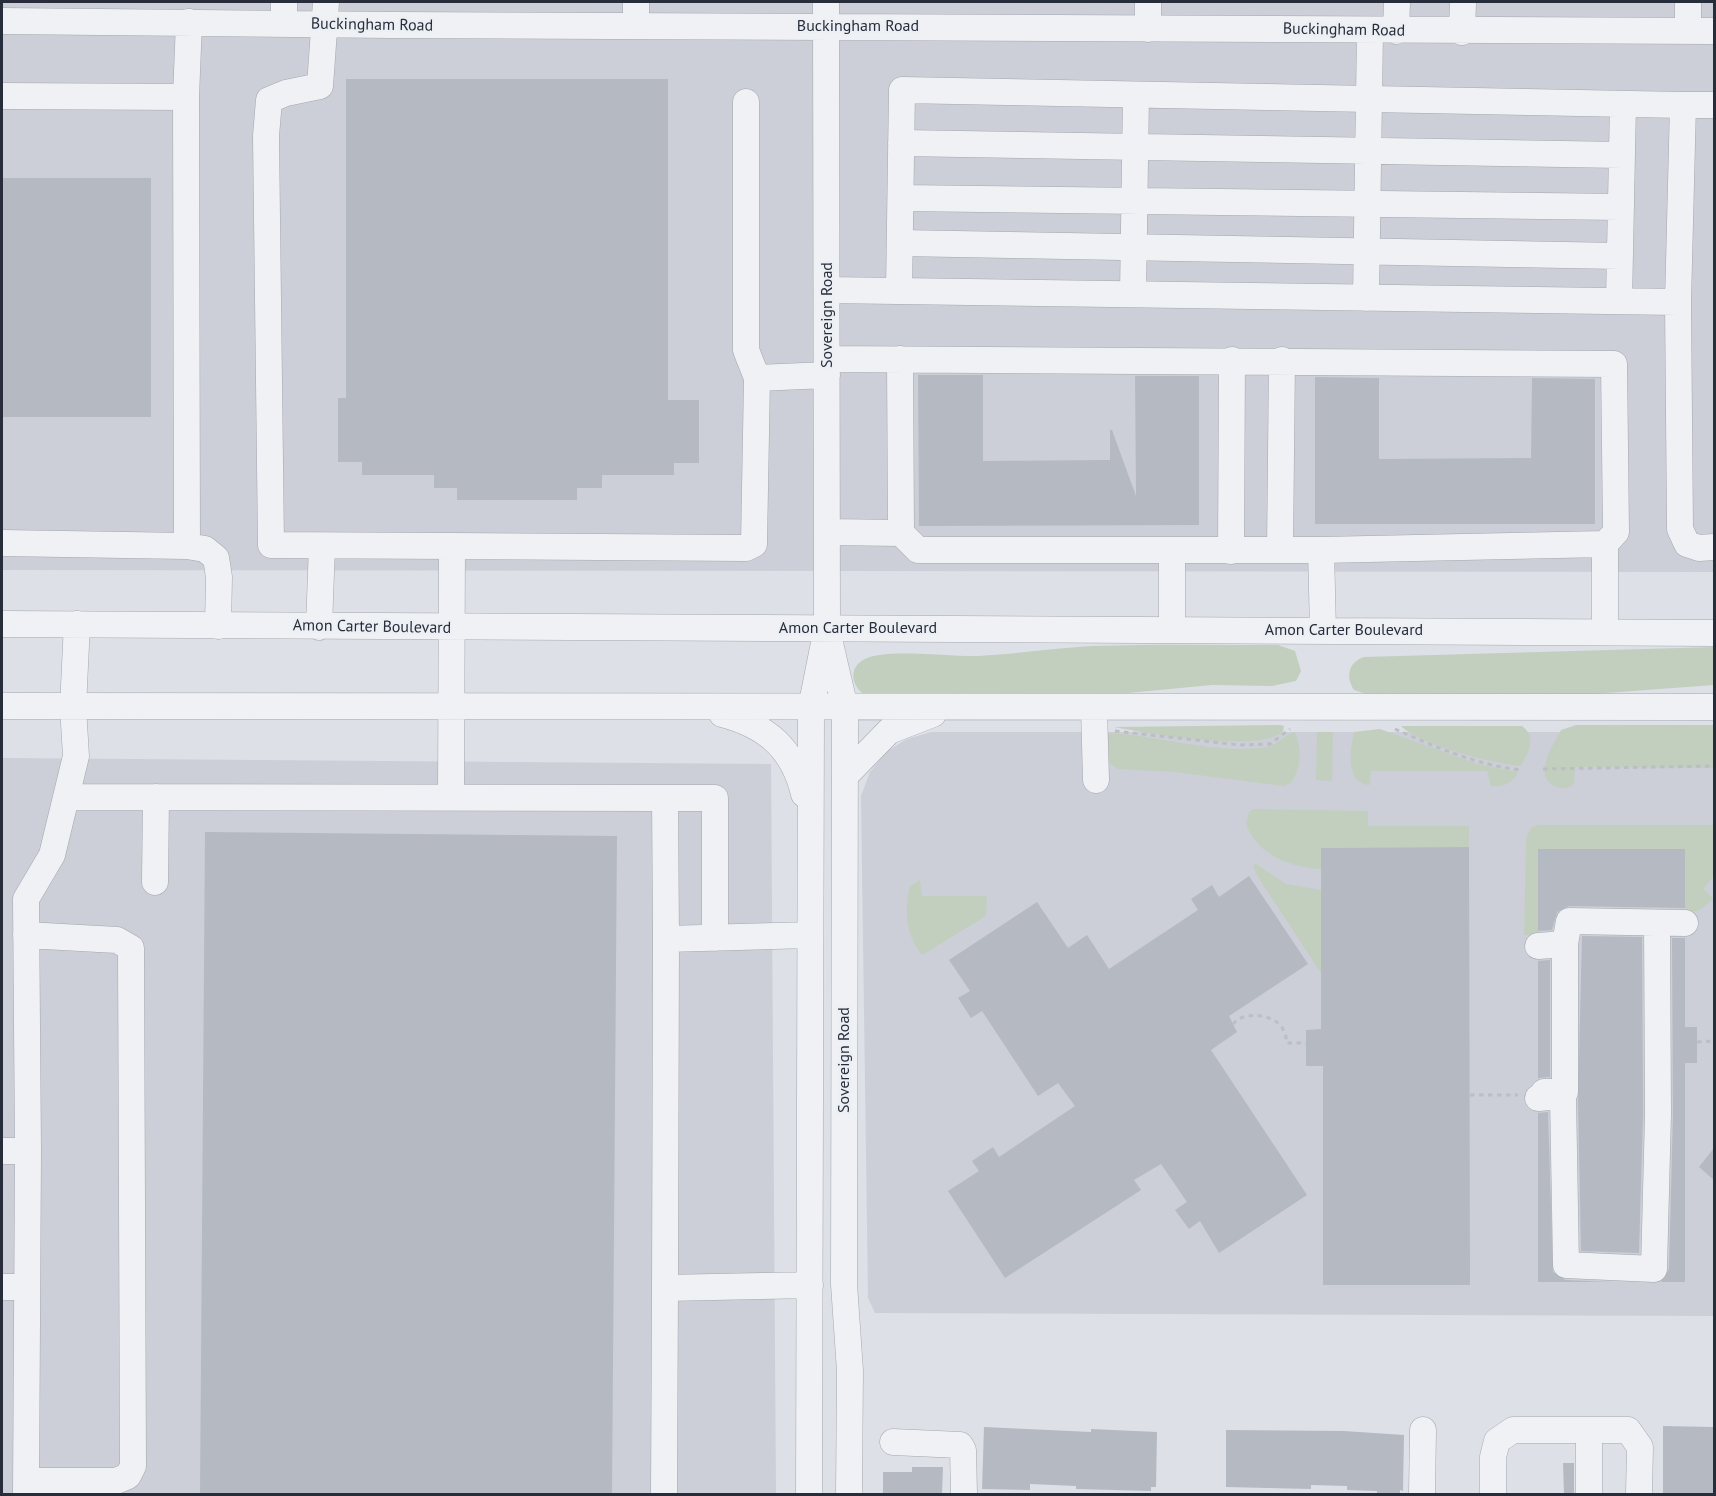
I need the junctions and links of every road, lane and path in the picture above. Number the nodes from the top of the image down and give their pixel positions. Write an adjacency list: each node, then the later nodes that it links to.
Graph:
1 (1148, 2): 11 (street)
2 (1397, 2): 13 (street)
3 (1463, 2): 16 (street)
4 (1689, 2): 14 (street)
5 (284, 13): 6 (street, Buckingham Road); 10 (street, Buckingham Road)
6 (325, 13): 7 (street, Buckingham Road); 53 (street)
7 (636, 14): 8 (street, Buckingham Road)
8 (826, 14): 11 (street, Buckingham Road); 37 (street, Sovereign Road)
9 (2, 21): 10 (street, Buckingham Road)
10 (189, 22): 19 (street)
11 (1148, 28): 12 (street, Buckingham Road)
12 (1370, 31): 13 (street, Buckingham Road); 20 (street)
13 (1396, 31): 16 (street, Buckingham Road)
14 (1689, 31): 15 (street, Buckingham Road); 16 (street, Buckingham Road)
15 (1714, 31)
16 (1462, 32)
17 (1137, 95): 20 (street); 25 (street); 26 (street)
18 (2, 96): 19 (street)
19 (186, 97): 52 (street)
20 (1368, 99): 22 (street); 27 (street)
21 (746, 102): 47 (street)
22 (1623, 104): 23 (street); 28 (street)
23 (1683, 105): 24 (street); 42 (street)
24 (1714, 105)
25 (901, 143): 26 (street); 29 (street)
26 (1136, 146): 27 (street); 30 (street)
27 (1368, 150): 28 (street); 31 (street)
28 (1622, 155): 32 (street)
29 (900, 198): 30 (street); 33 (street)
30 (1135, 200): 31 (street); 34 (street)
31 (1367, 202): 32 (street); 35 (street)
32 (1621, 207): 36 (street)
33 (900, 243): 34 (street); 38 (street)
34 (1134, 247): 35 (street); 39 (street)
35 (1367, 252): 36 (street); 40 (street)
36 (1620, 256): 41 (street)
37 (826, 290): 38 (street); 46 (street, Sovereign Road)
38 (899, 291): 39 (street)
39 (1133, 294): 40 (street)
40 (1366, 298): 41 (street)
41 (1619, 301): 42 (street)
42 (1678, 302): 55 (street)
43 (900, 359): 44 (street); 46 (street); 49 (street)
44 (1232, 360): 45 (street); 59 (street)
45 (1282, 360): 51 (street); 56 (street)
46 (827, 367): 47 (street); 48 (street, Sovereign Road)
47 (757, 378): 54 (street)
48 (827, 532): 49 (street); 65 (street, Sovereign Road)
49 (900, 533): 58 (street)
50 (2, 543): 52 (street)
51 (1605, 544): 57 (street); 68 (street)
52 (188, 546): 62 (street)
53 (322, 546): 54 (street); 63 (street)
54 (452, 546): 64 (street)
55 (1714, 547)
56 (1280, 550): 57 (street); 59 (street)
57 (1321, 550): 67 (street)
58 (1172, 551): 59 (street); 66 (street)
59 (1231, 551)
60 (2, 624): 61 (street, Amon Carter Boulevard)
61 (76, 624): 62 (street, Amon Carter Boulevard); 71 (street)
62 (218, 626): 63 (street, Amon Carter Boulevard)
63 (320, 627): 64 (street, Amon Carter Boulevard)
64 (452, 628): 65 (street, Amon Carter Boulevard); 73 (street)
65 (827, 628): 66 (street, Amon Carter Boulevard); 75 (street, Sovereign Road); 76 (street, Sovereign Road)
66 (1172, 629): 67 (street, Amon Carter Boulevard)
67 (1323, 630): 68 (street, Amon Carter Boulevard)
68 (1605, 631): 69 (street, Amon Carter Boulevard)
69 (1714, 633)
70 (2, 706): 71 (street)
71 (73, 706): 73 (street); 87 (street)
72 (1714, 707): 78 (street)
73 (452, 708): 74 (street); 89 (street)
74 (699, 708): 75 (street); 91 (street)
75 (811, 708): 76 (street); 91 (street, Sovereign Road)
76 (845, 708): 77 (street); 85 (street, Sovereign Road)
77 (955, 708): 78 (street); 85 (street)
78 (1094, 708): 86 (street)
79 (1390, 727): 84 (path)
80 (1290, 729): 81 (path)
81 (1111, 730)
82 (1714, 766): 83 (path)
83 (1543, 769)
84 (1521, 770)
85 (844, 776): 119 (street, Sovereign Road)
86 (1096, 780)
87 (66, 797): 88 (street); 95 (street)
88 (156, 797): 89 (street); 92 (street)
89 (451, 797): 90 (street)
90 (665, 798): 97 (street); 98 (street)
91 (810, 863): 96 (street, Sovereign Road)
92 (155, 882)
93 (1658, 923): 94 (street); 99 (street); 106 (street)
94 (1685, 923)
95 (26, 935): 108 (street); 116 (street)
96 (810, 935): 97 (street); 109 (street, Sovereign Road)
97 (715, 938): 98 (street)
98 (666, 939): 112 (street)
99 (1564, 944): 100 (street); 106 (street)
100 (1538, 946)
101 (1233, 1024): 104 (path)
102 (1714, 1041): 103 (path)
103 (1698, 1042)
104 (1306, 1044)
105 (1470, 1095): 106 (path)
106 (1534, 1095)
107 (2, 1151): 108 (street)
108 (28, 1151): 111 (street)
109 (810, 1285): 112 (street); 118 (street, Sovereign Road)
110 (2, 1287): 111 (street)
111 (27, 1287): 116 (street)
112 (664, 1288): 117 (street)
113 (1423, 1430): 121 (street)
114 (1589, 1430): 122 (street); 123 (street); 124 (street)
115 (893, 1442): 120 (street)
116 (26, 1488)
117 (664, 1494)
118 (809, 1494)
119 (849, 1494)
120 (964, 1494)
121 (1422, 1494)
122 (1493, 1494)
123 (1589, 1494)
124 (1639, 1494)

